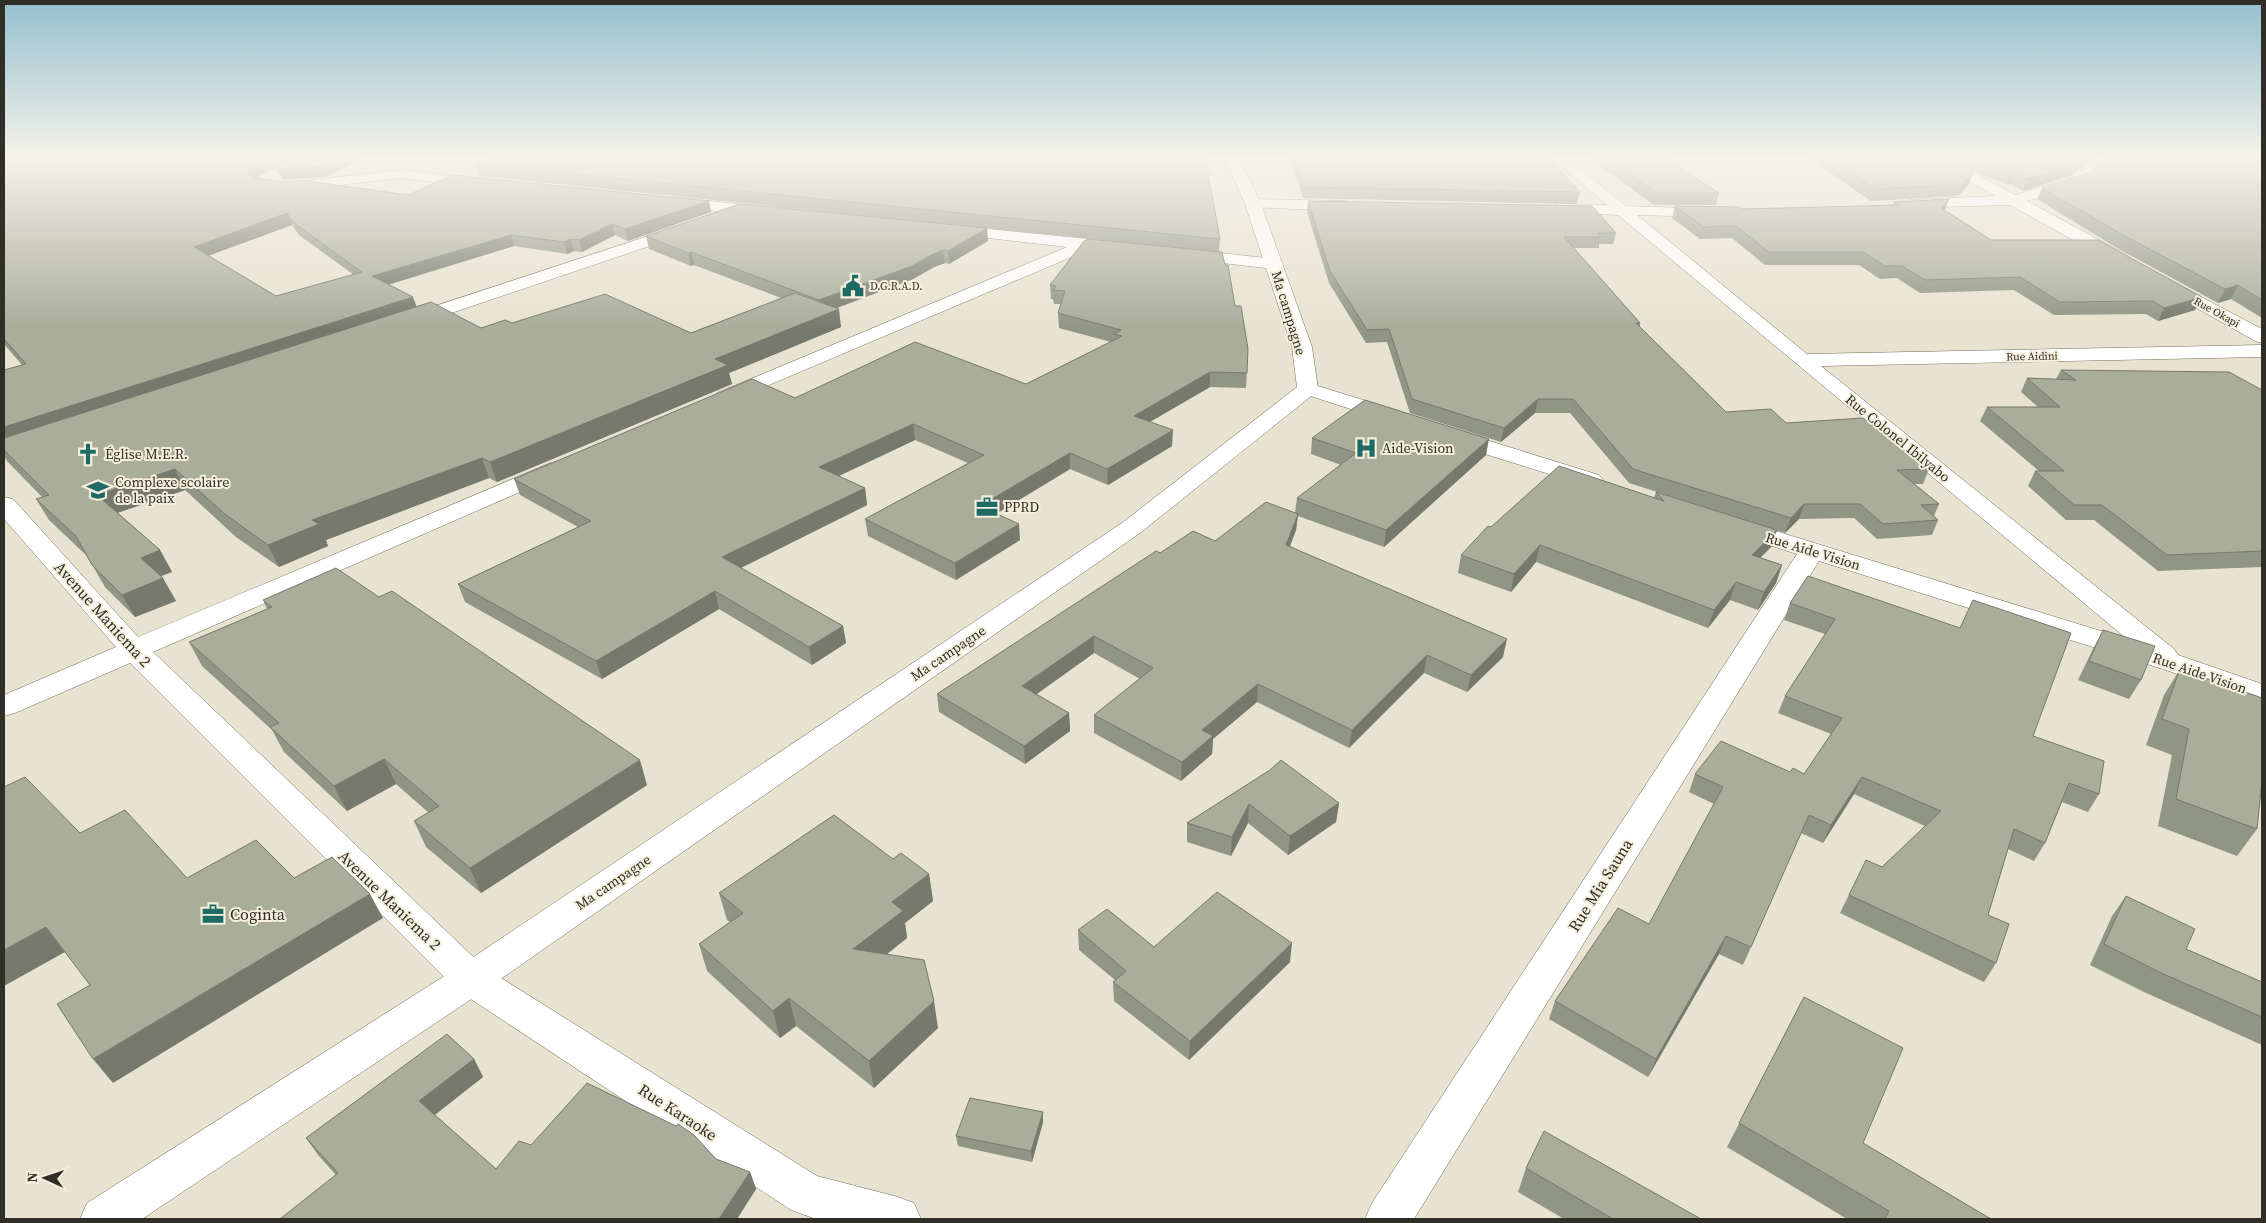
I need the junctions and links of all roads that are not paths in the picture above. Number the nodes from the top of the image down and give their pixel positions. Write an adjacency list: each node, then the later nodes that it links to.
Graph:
1 (727, 215): 10 (street)
2 (1257, 215): 7 (street, Ma campagne)
3 (1628, 215): 13 (street, Rue Colonel Ibilyabo)
4 (2042, 215): 8 (street)
5 (930, 228): 15 (street)
6 (1167, 252): 7 (street)
7 (1274, 264): 14 (street, Ma campagne)
8 (2134, 266)
9 (2151, 276): 11 (street, Rue Okapi)
10 (390, 328)
11 (2262, 337)
12 (2262, 351): 13 (street, Rue Aidini)
13 (1802, 360): 22 (street, Rue Colonel Ibilyabo)
14 (1308, 389): 17 (street); 25 (street, Ma campagne)
15 (707, 404)
16 (570, 462): 21 (street)
17 (1616, 488)
18 (4, 504): 21 (street, Avenue Maniema 2)
19 (1719, 521): 20 (street, Rue Aide Vision)
20 (1812, 551): 22 (street, Rue Aide Vision); 28 (street, Rue Mia Sauna)
21 (134, 650): 24 (street); 25 (street, Avenue Maniema 2)
22 (2176, 664): 23 (street, Rue Aide Vision)
23 (2262, 694)
24 (4, 706)
25 (471, 978): 26 (street); 27 (street, Rue Karaoke)
26 (103, 1219)
27 (898, 1219)
28 (1388, 1219)

